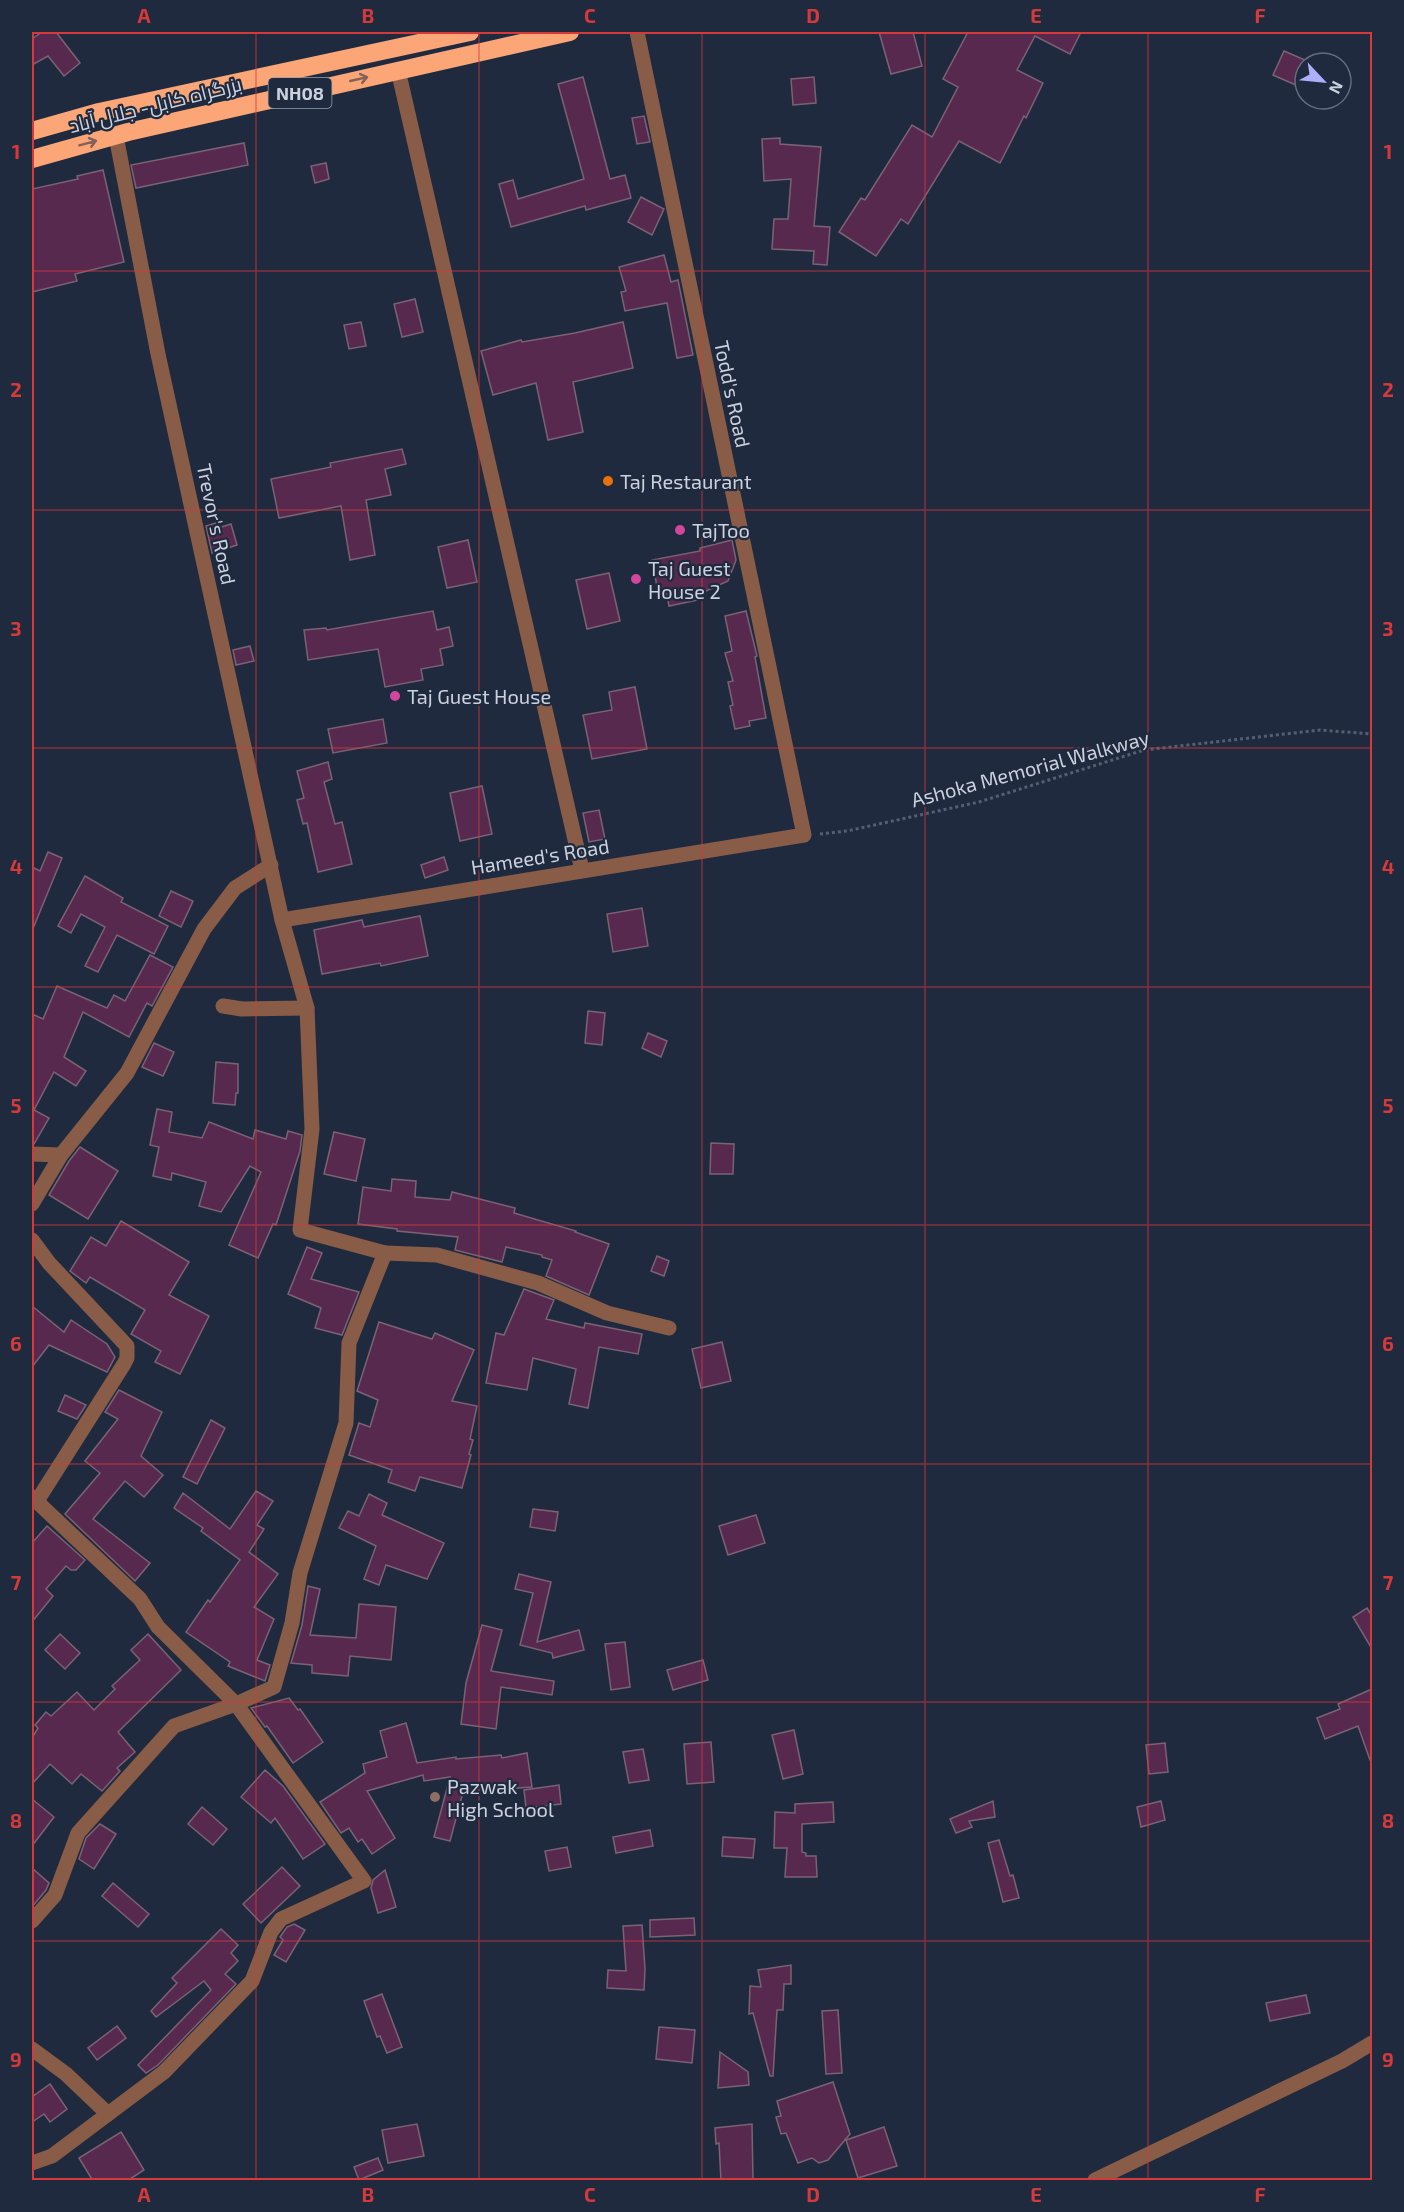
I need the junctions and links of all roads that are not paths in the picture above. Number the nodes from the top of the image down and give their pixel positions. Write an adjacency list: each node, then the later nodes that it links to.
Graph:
1 (470, 32): 5 (highway, بزرگراه کابل- جلال آباد / NH08)
2 (570, 32): 4 (highway, بزرگراه کابل- جلال آباد / NH08)
3 (637, 32): 8 (street, Todd's Road)
4 (398, 70): 6 (highway, بزرگراه کابل- جلال آباد / NH08, one-way to 4); 10 (street)
5 (32, 131)
6 (116, 136): 7 (highway, بزرگراه کابل- جلال آباد / NH08, one-way to 6); 9 (street, Trevor's Road)
7 (32, 159)
8 (804, 835): 10 (street, Hameed's Road)
9 (271, 865): 11 (street, Trevor's Road); 15 (street)
10 (582, 870): 11 (street, Hameed's Road)
11 (282, 920): 13 (street, Trevor's Road)
12 (223, 1006): 13 (street)
13 (307, 1008): 18 (street, Trevor's Road)
14 (32, 1154): 15 (street)
15 (61, 1155): 16 (street)
16 (32, 1204)
17 (32, 1240): 20 (street)
18 (385, 1253): 19 (street); 21 (street)
19 (669, 1328)
20 (34, 1499): 21 (street)
21 (236, 1704): 22 (street); 25 (street)
22 (32, 1921)
23 (1372, 2043): 27 (street)
24 (32, 2049): 25 (street)
25 (108, 2114): 26 (street)
26 (32, 2163)
27 (1095, 2181)

